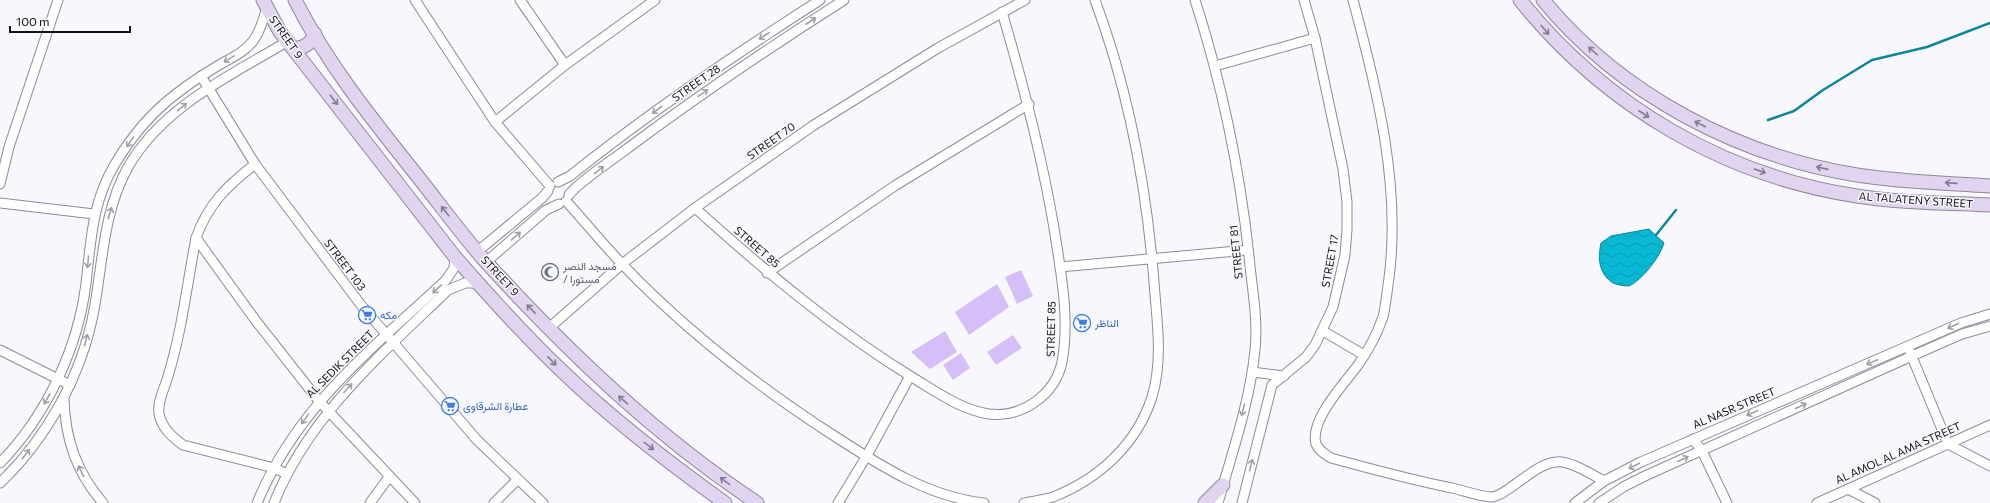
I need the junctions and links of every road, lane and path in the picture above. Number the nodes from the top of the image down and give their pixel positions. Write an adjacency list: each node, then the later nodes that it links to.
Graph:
1 (58, 0): 31 (street)
2 (295, 0): 17 (main road, STREET 9)
3 (415, 0): 29 (street)
4 (520, 0): 22 (street)
5 (655, 0): 22 (street)
6 (820, 0): 32 (street, STREET 28, one-way to 32)
7 (844, 0): 34 (street, STREET 28, one-way to 7)
8 (1025, 0): 16 (street, STREET 70)
9 (1095, 0): 43 (street)
10 (1195, 0): 24 (street, STREET 81)
11 (1304, 0): 18 (street, STREET 17)
12 (1353, 0): 57 (street)
13 (1520, 0): 36 (main road, AL TALATENY STREET, one-way to 36)
14 (1543, 0): 33 (main road, AL TALATENY STREET, one-way to 14)
15 (265, 4): 19 (main road, STREET 9); 20 (street)
16 (1002, 12): 28 (street, STREET 85); 37 (street, STREET 70)
17 (315, 34): 19 (main road); 23 (main road, STREET 9)
18 (1315, 38): 24 (street); 52 (street, STREET 17)
19 (290, 44): 21 (street); 26 (main road, STREET 9)
20 (249, 46): 21 (street); 25 (street, one-way to 25)
21 (261, 57): 27 (street)
22 (565, 65): 29 (street)
23 (334, 66): 26 (main road); 41 (main road, STREET 9, one-way to 23)
24 (1215, 66): 40 (street, STREET 81)
25 (201, 76): 27 (street, STREET 103); 38 (street, one-way to 38)
26 (316, 78): 42 (main road, STREET 9, one-way to 42)
27 (209, 89): 30 (street, STREET 103); 63 (street, one-way to 27)
28 (1029, 104): 46 (street, STREET 85); 47 (street)
29 (495, 122): 32 (street)
30 (255, 164): 39 (street); 53 (street, STREET 103)
31 (0, 184)
32 (552, 186): 34 (street); 34 (street); 41 (street, STREET 28)
33 (1990, 186)
34 (565, 200): 44 (street, STREET 28, one-way to 34); 45 (street)
35 (0, 203): 38 (street)
36 (1990, 205)
37 (695, 208): 45 (street, STREET 70); 47 (street, STREET 85)
38 (94, 214): 62 (street, one-way to 62)
39 (196, 238): 65 (street); 74 (street)
40 (1248, 250): 43 (street); 59 (street, STREET 81)
41 (478, 252): 44 (main road, STREET 9)
42 (455, 257): 48 (main road, STREET 9); 53 (street, AL SEDIK STREET, one-way to 53)
43 (1153, 259): 46 (street); 93 (street)
44 (486, 262): 51 (main road, STREET 9, one-way to 44)
45 (622, 264): 51 (street, STREET 70); 71 (street)
46 (1060, 267): 60 (street, STREET 85)
47 (767, 272): 60 (street, STREET 85)
48 (478, 283): 54 (street, AL SEDIK STREET); 89 (main road, STREET 9, one-way to 89)
49 (1990, 314): 55 (street, AL NASR STREET, one-way to 55)
50 (1990, 326): 58 (street)
51 (549, 328): 90 (main road, STREET 9, one-way to 51)
52 (1322, 331): 57 (street); 61 (street, STREET 17)
53 (387, 336): 54 (street, STREET 103); 65 (street, AL SEDIK STREET)
54 (393, 343): 66 (street, AL SEDIK STREET, one-way to 54); 77 (street, STREET 103)
55 (1908, 347): 58 (street); 68 (street, AL NASR STREET, one-way to 68)
56 (0, 350): 62 (street)
57 (1364, 355): 78 (street)
58 (1912, 356): 69 (street); 70 (street, one-way to 58)
59 (1252, 372): 61 (street); 80 (street, STREET 81, one-way to 80)
60 (910, 376): 71 (street)
61 (1284, 376): 96 (street, STREET 17, one-way to 61)
62 (58, 379): 63 (street); 72 (street, one-way to 72)
63 (70, 385): 64 (street)
64 (64, 397): 79 (street, one-way to 64); 82 (street, one-way to 64)
65 (319, 401): 66 (street); 74 (street, AL SEDIK STREET, one-way to 74)
66 (328, 411): 75 (street, AL SEDIK STREET); 76 (street)
67 (1990, 425): 69 (street, AL AMOL AL AMA STREET)
68 (1693, 439): 70 (street); 78 (street, AL NASR STREET, one-way to 78)
69 (1948, 444): 73 (street); 81 (street, AL AMOL AL AMA STREET)
70 (1702, 451): 98 (street, one-way to 70); 99 (street)
71 (866, 457): 91 (street); 92 (street)
72 (0, 463)
73 (1990, 466)
74 (274, 468): 75 (street); 83 (street, AL SEDIK STREET)
75 (287, 474): 84 (street, AL SEDIK STREET)
76 (389, 477): 85 (street); 86 (street)
77 (517, 480): 87 (street); 88 (street, STREET 103)
78 (1604, 481): 97 (street, AL NASR STREET)
79 (0, 484)
80 (1223, 485): 94 (main road); 95 (street, STREET 81)
81 (1848, 489): 100 (street, AL AMOL AL AMA STREET); 101 (street)
82 (102, 503)
83 (257, 503)
84 (274, 503)
85 (370, 503)
86 (415, 503)
87 (494, 503)
88 (543, 503)
89 (725, 503)
90 (757, 503)
91 (838, 503)
92 (984, 503)
93 (1024, 503)
94 (1205, 503)
95 (1218, 503)
96 (1242, 503)
97 (1575, 503)
98 (1599, 503)
99 (1726, 503)
100 (1816, 503)
101 (1875, 503)

